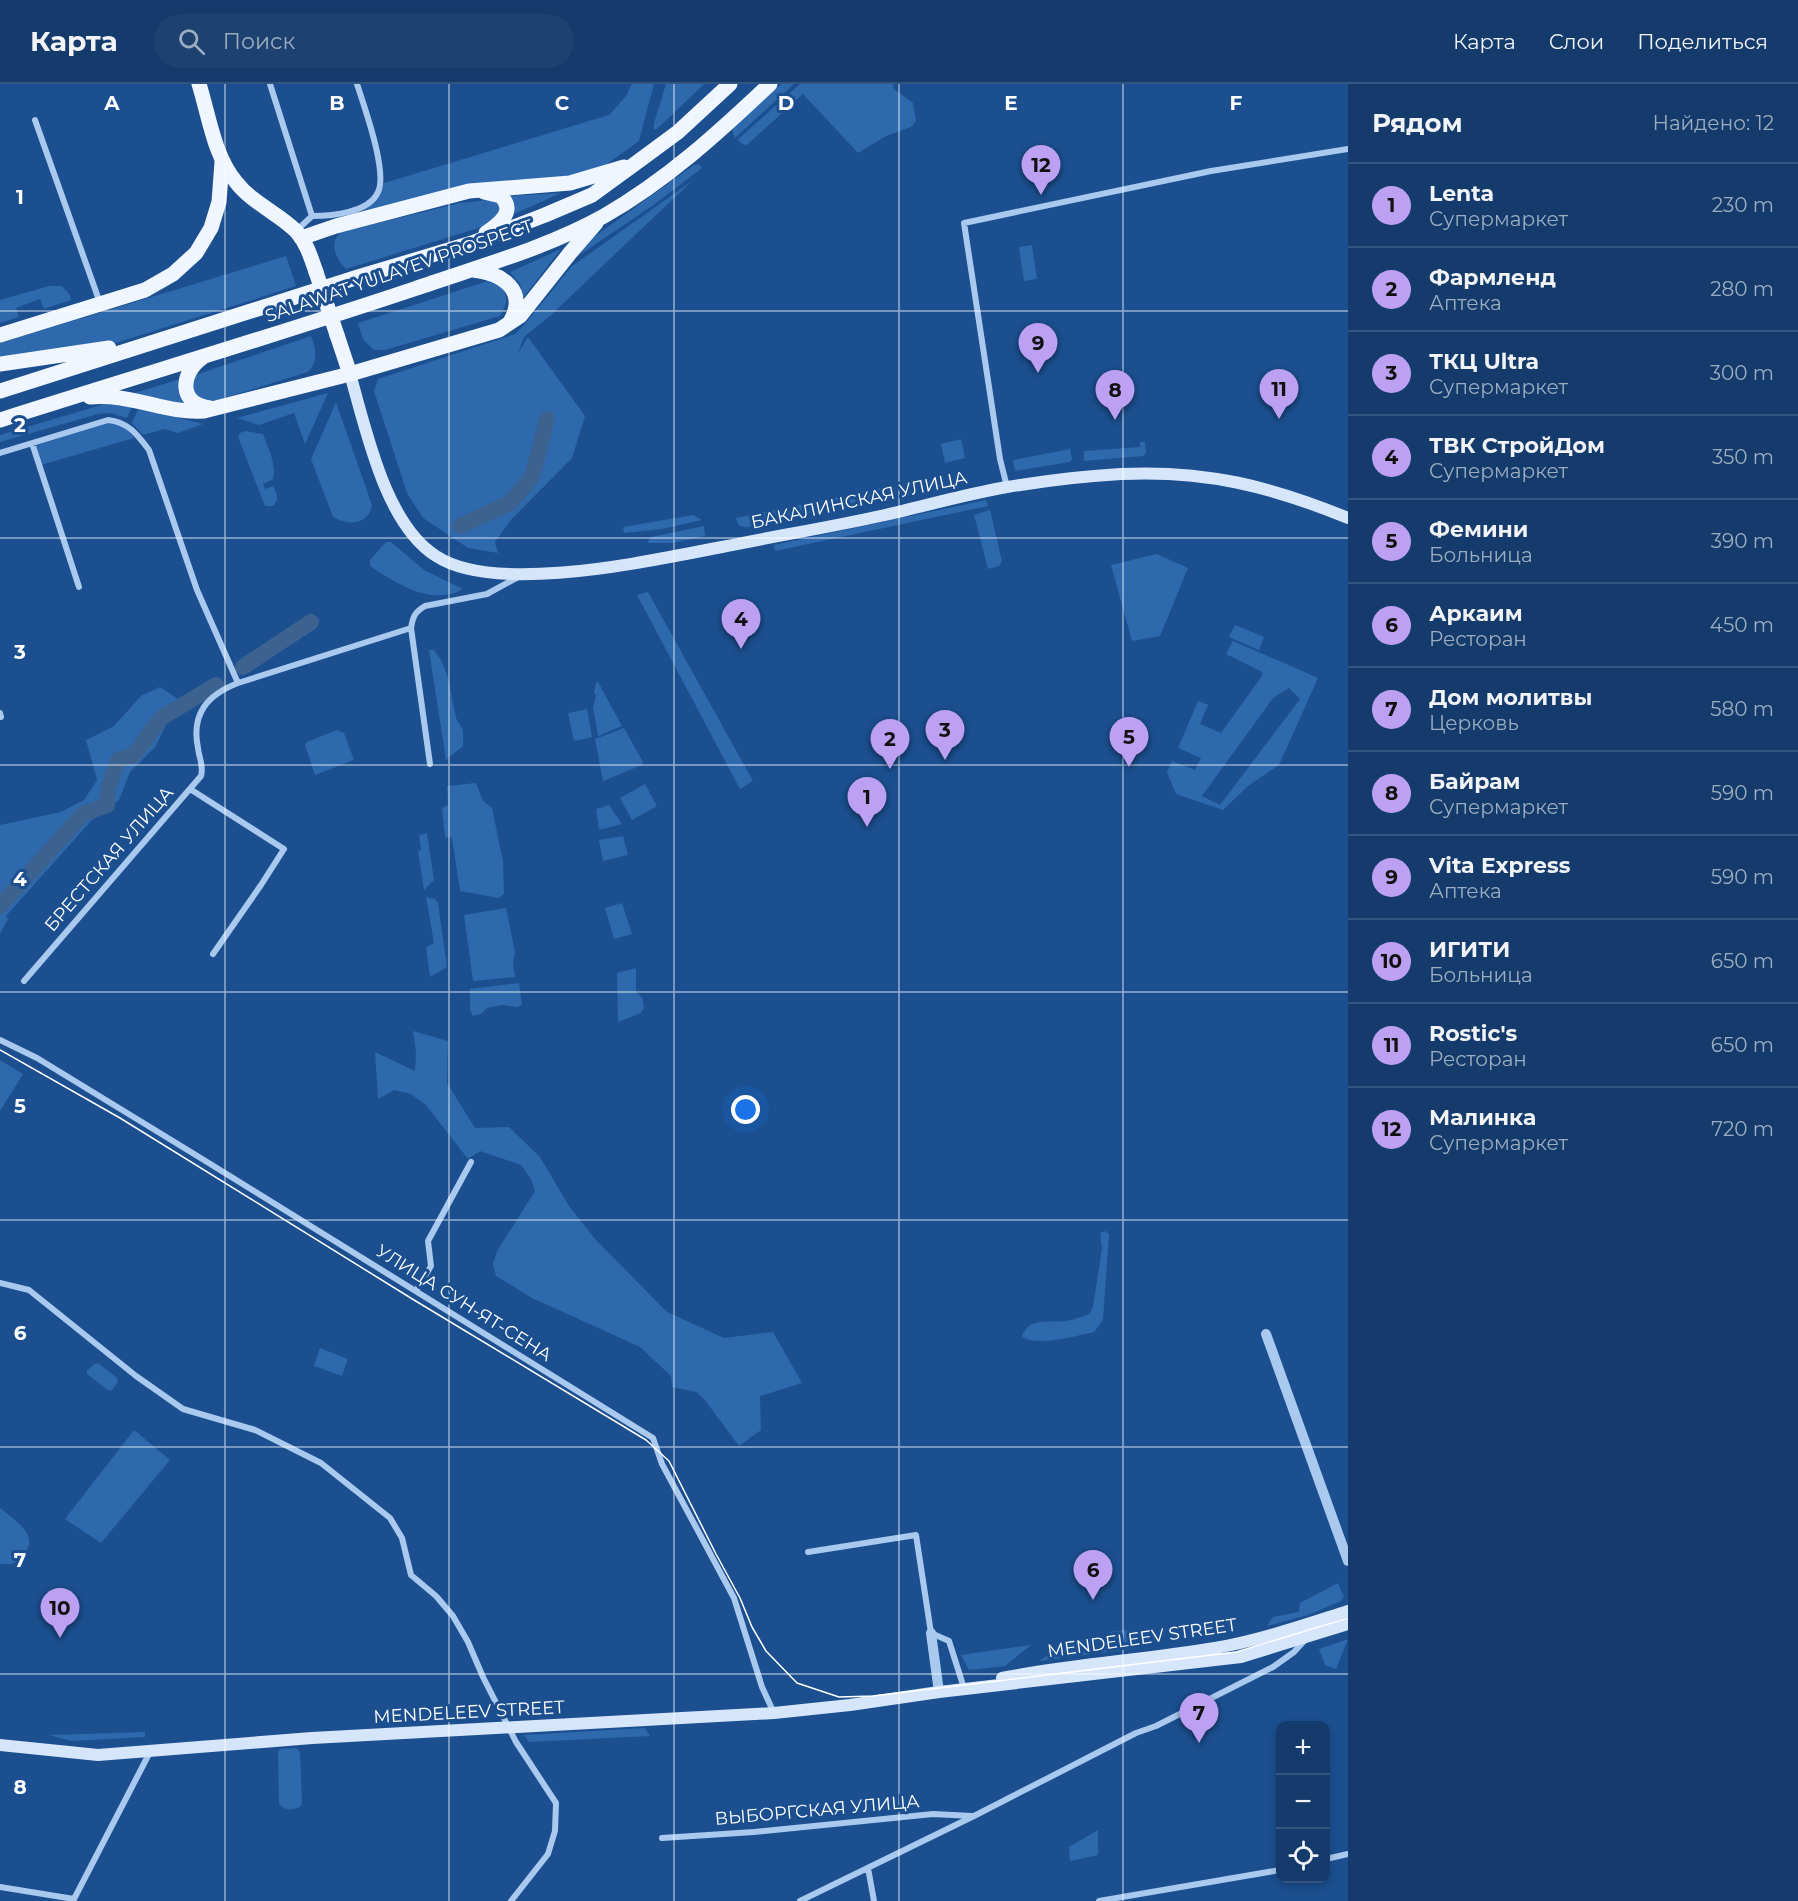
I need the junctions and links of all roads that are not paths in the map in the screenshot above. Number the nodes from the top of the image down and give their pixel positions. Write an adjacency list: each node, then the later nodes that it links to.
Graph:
1 (199, 84): 8 (main road)
2 (270, 84): 11 (street)
3 (357, 84): 11 (street)
4 (730, 84): 9 (main road, SALAWAT YULAYEV PROSPECT)
5 (770, 84): 12 (main road, SALAWAT YULAYEV PROSPECT)
6 (35, 120): 16 (street)
7 (1348, 149): 29 (street)
8 (222, 162): 13 (main road); 16 (main road)
9 (636, 164): 10 (main road); 14 (main road, SALAWAT YULAYEV PROSPECT)
10 (469, 190): 13 (main road); 14 (main road)
11 (312, 216): 13 (street)
12 (603, 217): 15 (main road, SALAWAT YULAYEV PROSPECT); 17 (main road)
13 (299, 235): 22 (main road, bridge)
14 (472, 243): 19 (main road, SALAWAT YULAYEV PROSPECT)
15 (470, 270): 17 (main road); 20 (main road, SALAWAT YULAYEV PROSPECT)
16 (100, 303): 18 (main road)
17 (505, 327): 22 (main road)
18 (0, 334)
19 (171, 336): 21 (main road); 23 (main road, SALAWAT YULAYEV PROSPECT)
20 (206, 355): 24 (main road, SALAWAT YULAYEV PROSPECT); 25 (main road)
21 (0, 364)
22 (350, 374): 25 (main road); 31 (main road, БАКАЛИНСКАЯ УЛИЦА)
23 (0, 391)
24 (61, 401): 25 (main road); 26 (main road, SALAWAT YULAYEV PROSPECT)
25 (216, 408)
26 (0, 420)
27 (32, 443): 28 (street); 32 (street); 34 (street)
28 (0, 453)
29 (1007, 487): 30 (main road, БАКАЛИНСКАЯ УЛИЦА); 31 (main road, БАКАЛИНСКАЯ УЛИЦА)
30 (1348, 518)
31 (525, 573): 33 (street)
32 (79, 587)
33 (411, 628): 34 (street, БРЕСТСКАЯ УЛИЦА); 35 (street)
34 (238, 683): 36 (street, БРЕСТСКАЯ УЛИЦА)
35 (430, 764)
36 (190, 789): 37 (street); 38 (street, БРЕСТСКАЯ УЛИЦА)
37 (213, 954)
38 (24, 981)
39 (0, 1040): 42 (street, УЛИЦА СУН-ЯТ-СЕНА)
40 (471, 1162): 42 (street)
41 (0, 1283): 53 (street)
42 (416, 1291): 52 (street, УЛИЦА СУН-ЯТ-СЕНА)
43 (1266, 1334): 45 (street)
44 (808, 1552): 49 (street)
45 (1348, 1561)
46 (1348, 1611): 48 (main road, MENDELEEV STREET)
47 (1348, 1624): 48 (main road, MENDELEEV STREET)
48 (1308, 1630): 50 (main road, MENDELEEV STREET); 51 (main road, MENDELEEV STREET); 56 (street)
49 (931, 1633): 50 (street); 51 (street)
50 (963, 1686): 51 (main road, MENDELEEV STREET)
51 (939, 1692): 52 (main road, MENDELEEV STREET)
52 (774, 1713): 53 (main road, MENDELEEV STREET)
53 (508, 1728): 55 (main road, MENDELEEV STREET); 64 (street)
54 (0, 1745): 55 (main road, MENDELEEV STREET)
55 (150, 1751): 63 (street)
56 (974, 1816): 57 (street, ВЫБОРГСКАЯ УЛИЦА); 60 (street)
57 (662, 1838)
58 (1348, 1854): 59 (street)
59 (1330, 1858)
60 (868, 1868): 65 (street); 66 (street)
61 (1276, 1871): 67 (street)
62 (0, 1887): 63 (street)
63 (74, 1900)
64 (511, 1901)
65 (800, 1901)
66 (874, 1901)
67 (1099, 1901)

